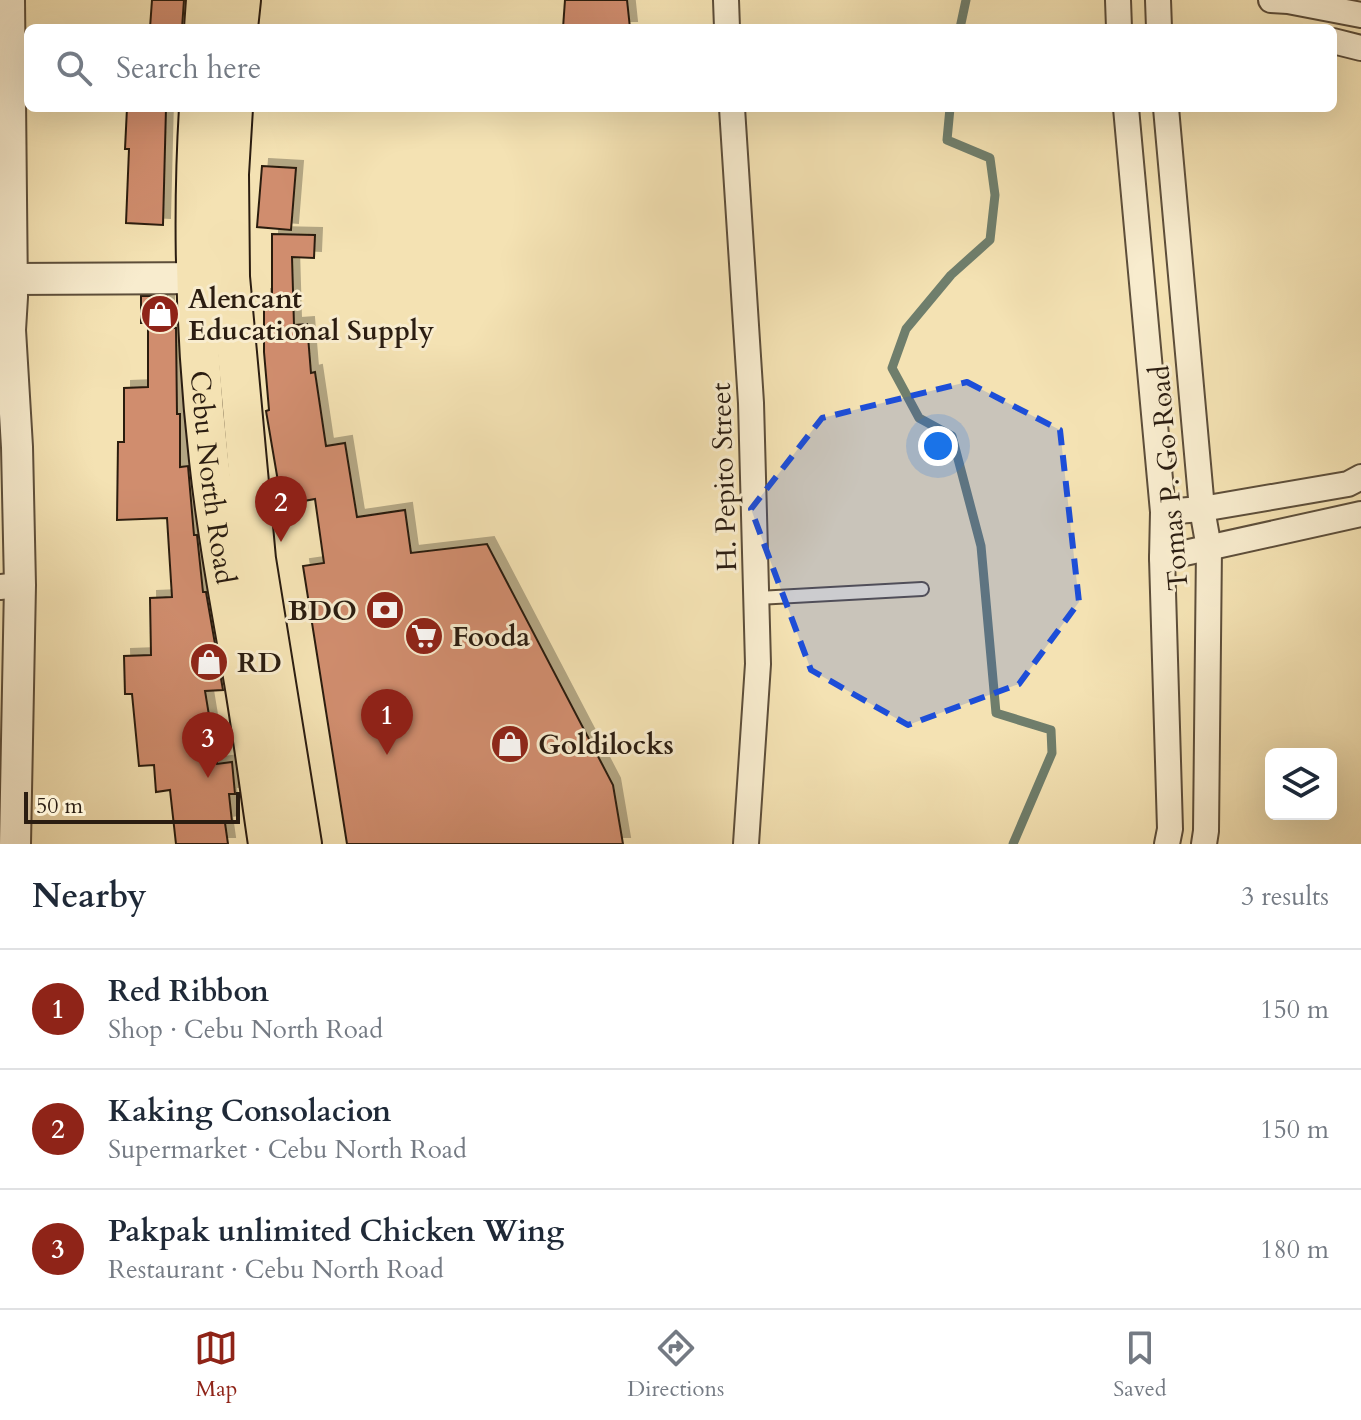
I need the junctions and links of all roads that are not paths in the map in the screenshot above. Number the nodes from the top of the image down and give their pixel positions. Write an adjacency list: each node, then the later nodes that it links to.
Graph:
1 (9, 0): 16 (street)
2 (206, 0): 9 (main road)
3 (241, 0): 10 (main road)
4 (726, 0): 11 (street)
5 (1118, 0): 12 (street)
6 (1158, 0): 13 (street)
7 (1271, 0): 8 (street)
8 (1361, 15)
9 (204, 24)
10 (238, 24)
11 (727, 24)
12 (1119, 24)
13 (1159, 24)
14 (1337, 42): 15 (street)
15 (1361, 48)
16 (12, 69): 23 (street)
17 (199, 112): 22 (main road, Cebu North Road)
18 (233, 112): 22 (main road, Cebu North Road)
19 (732, 112): 33 (street, H. Pepito Street)
20 (1126, 112): 27 (street, Tomas P. Go Road)
21 (1166, 112): 26 (street, Tomas P. Go Road)
22 (214, 278): 23 (street); 36 (main road, Cebu North Road); 37 (main road, Cebu North Road)
23 (8, 291): 24 (street)
24 (5, 330): 31 (street)
25 (1361, 477): 26 (street)
26 (1202, 509): 27 (street); 29 (street, Tomas P. Go Road)
27 (1163, 512): 30 (street, Tomas P. Go Road)
28 (1361, 514): 29 (street)
29 (1209, 548): 30 (street); 40 (street, Tomas P. Go Road)
30 (1162, 558): 39 (street, Tomas P. Go Road)
31 (10, 586): 34 (street)
32 (922, 589): 33 (lane)
33 (757, 598): 38 (street, H. Pepito Street)
34 (8, 790): 35 (street)
35 (15, 844)
36 (268, 844)
37 (302, 844)
38 (746, 844)
39 (1167, 844)
40 (1204, 844)

